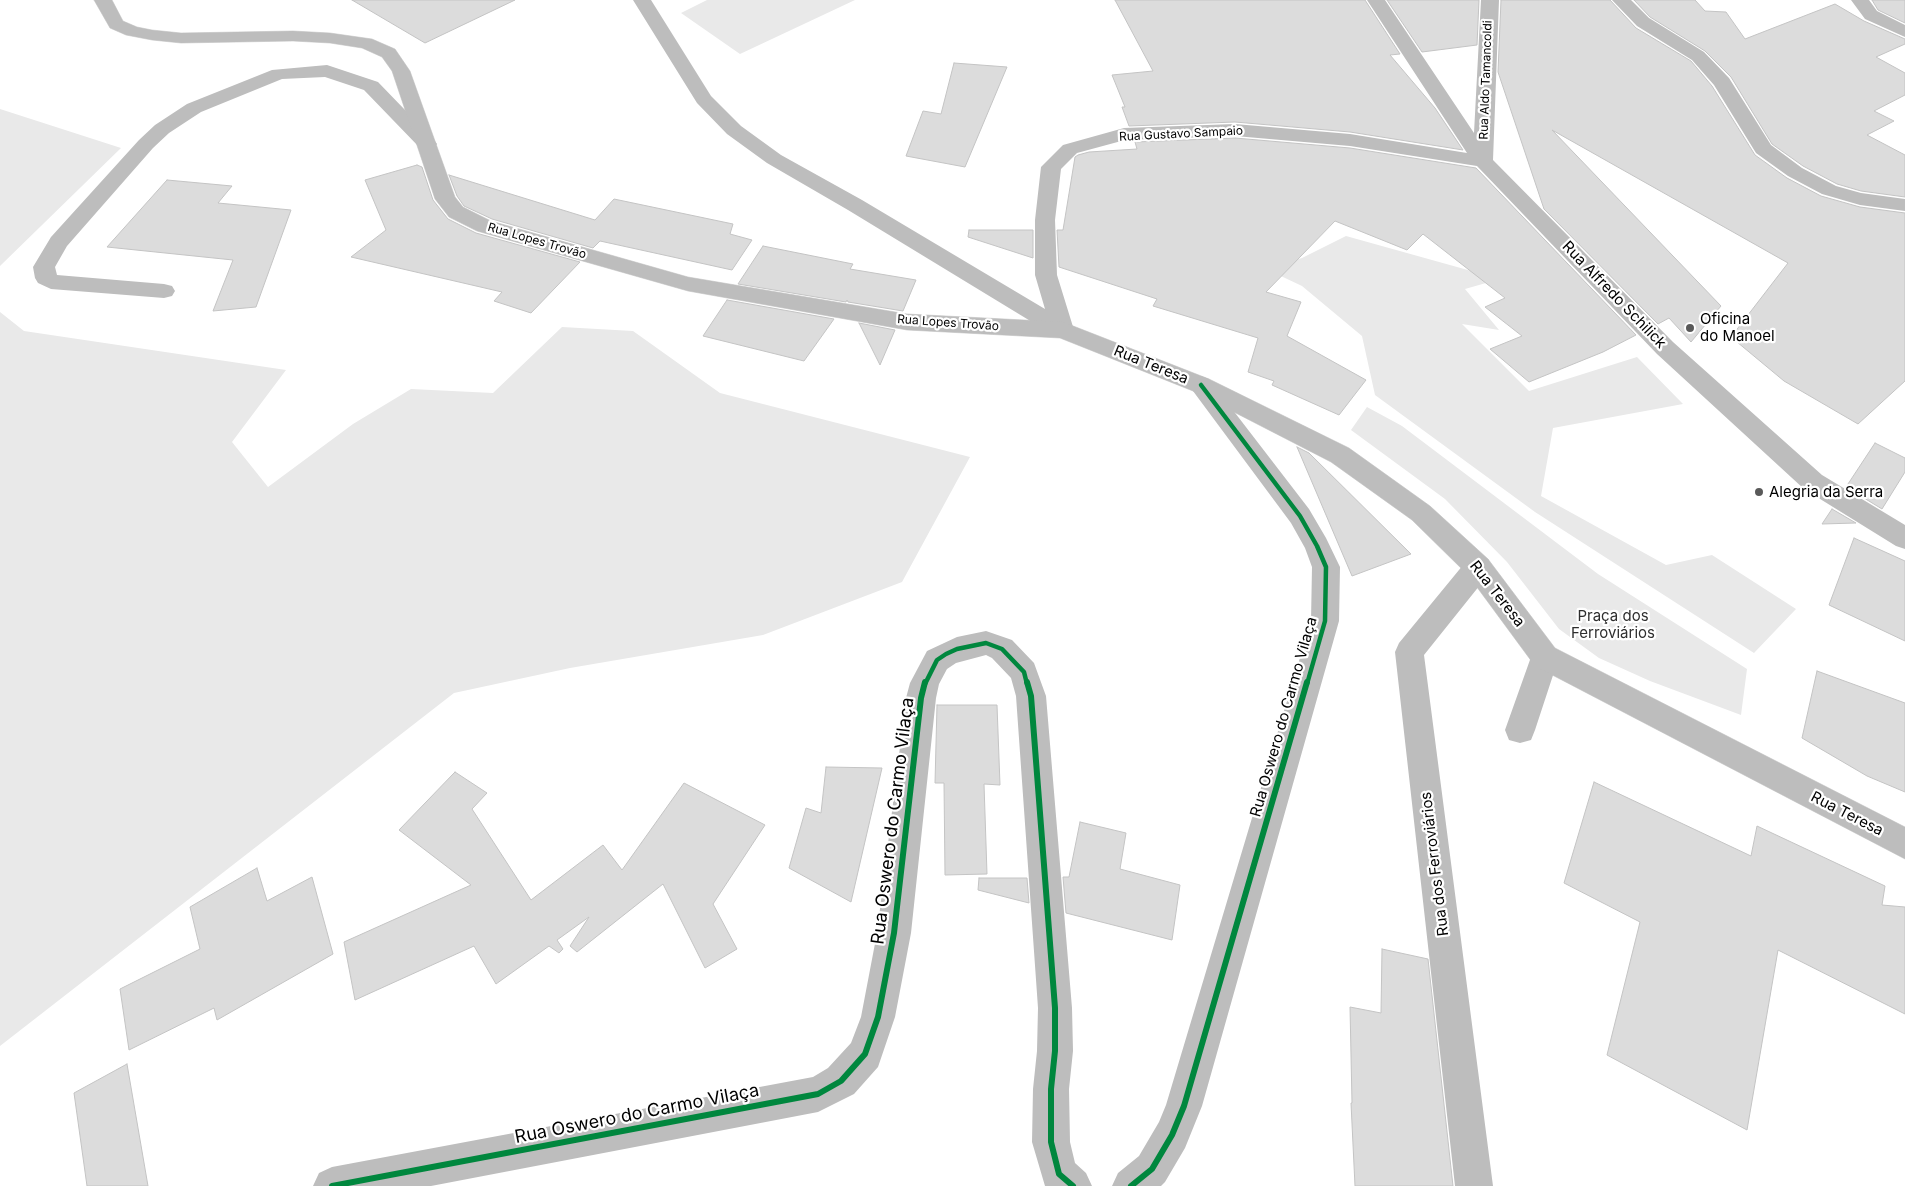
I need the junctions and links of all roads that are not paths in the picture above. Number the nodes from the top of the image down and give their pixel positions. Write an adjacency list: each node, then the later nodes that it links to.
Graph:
1 (103, 0): 8 (street, Rua Lopes Trovão)
2 (1376, 0): 9 (street, Rua Alfredo Schilick)
3 (1490, 0): 9 (street, Rua Aldo Tamancoldi)
4 (1621, 0): 10 (street)
5 (1860, 0): 7 (street)
6 (650, 3): 12 (street)
7 (1905, 32)
8 (427, 144): 11 (street); 12 (street, Rua Lopes Trovão)
9 (1483, 161): 12 (street, Rua Gustavo Sampaio); 14 (street, Rua Alfredo Schilick)
10 (1905, 205)
11 (164, 291)
12 (1063, 330): 13 (street, Rua Teresa)
13 (1201, 385): 15 (street, Rua Teresa); 21 (street, Rua Oswero do Carmo Vilaça)
14 (1905, 538)
15 (1478, 567): 16 (street, Rua Teresa); 22 (street, Rua dos Ferroviários)
16 (1545, 657): 17 (street); 18 (street, Rua Teresa)
17 (1520, 730)
18 (1905, 844)
19 (332, 1186): 20 (street, Rua Oswero do Carmo Vilaça)
20 (1073, 1186)
21 (1131, 1186)
22 (1474, 1186)

